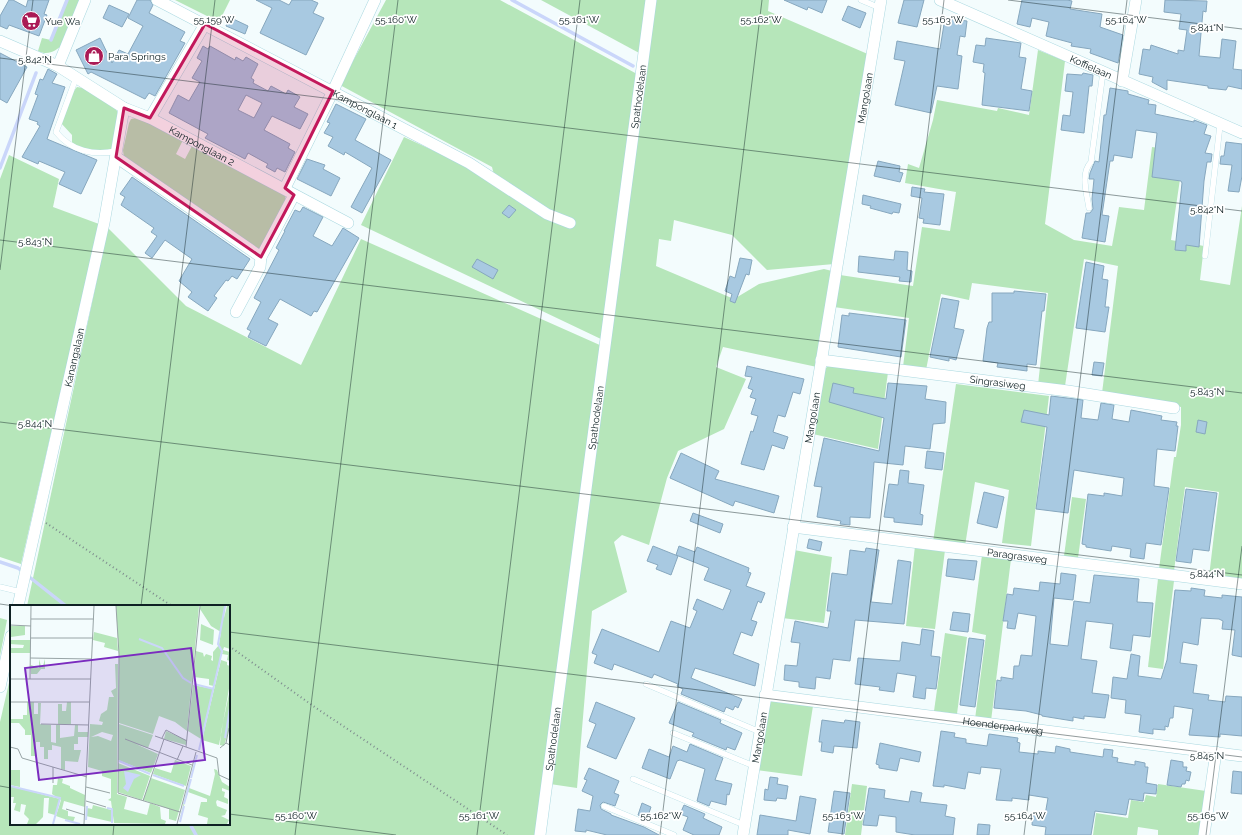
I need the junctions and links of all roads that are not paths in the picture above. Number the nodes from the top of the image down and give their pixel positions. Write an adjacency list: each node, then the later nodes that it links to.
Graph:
1 (85, 0): 11 (street)
2 (157, 0): 9 (street, Kamponglaan 1)
3 (376, 0): 15 (street)
4 (651, 0): 48 (street, Spathodelaan)
5 (861, 0): 8 (lane)
6 (940, 0): 12 (street, Koffielaan)
7 (1136, 0): 14 (street)
8 (881, 4): 29 (street, Mangolaan)
9 (206, 24): 15 (street, Kamponglaan 1); 17 (street)
10 (0, 41): 11 (street, Kamponglaan 2)
11 (58, 66): 13 (street, Kamponglaan 2)
12 (1103, 72): 14 (street, Koffielaan); 23 (lane)
13 (76, 78): 16 (street, Kamponglaan 2); 20 (lane)
14 (1122, 81): 18 (street, Koffielaan)
15 (333, 91): 21 (street); 25 (street, Kamponglaan 1)
16 (124, 108): 17 (street, Kamponglaan 2); 20 (street, Kanangalaan)
17 (150, 118): 21 (street, Kamponglaan 2)
18 (1220, 125): 19 (street, Koffielaan); 26 (lane)
19 (1242, 134)
20 (116, 154): 27 (street); 33 (street, Kanangalaan)
21 (284, 188): 22 (street, Kamponglaan 2)
22 (294, 195): 24 (street, Kamponglaan 2); 27 (street)
23 (1089, 208)
24 (348, 223)
25 (570, 223)
26 (1205, 256)
27 (261, 257): 28 (street)
28 (236, 312)
29 (821, 360): 30 (street, Singrasiweg); 31 (street, Mangolaan)
30 (1174, 408)
31 (793, 527): 32 (street, Paragrasweg); 39 (street, Mangolaan)
32 (1242, 584)
33 (22, 586): 34 (lane); 35 (street, Kanangalaan)
34 (0, 587)
35 (18, 605)
36 (10, 641): 38 (street)
37 (646, 684): 40 (lane)
38 (0, 687)
39 (765, 695): 40 (street, Mangolaan); 42 (street, Hoenderparkweg)
40 (760, 732): 44 (street, Mangolaan)
41 (673, 733): 44 (lane)
42 (1216, 752): 43 (street, Hoenderparkweg); 50 (street)
43 (1242, 756)
44 (754, 766): 47 (street, Mangolaan)
45 (633, 779): 47 (lane)
46 (604, 806): 49 (lane)
47 (744, 830)
48 (540, 835)
49 (674, 835)
50 (1204, 835)

